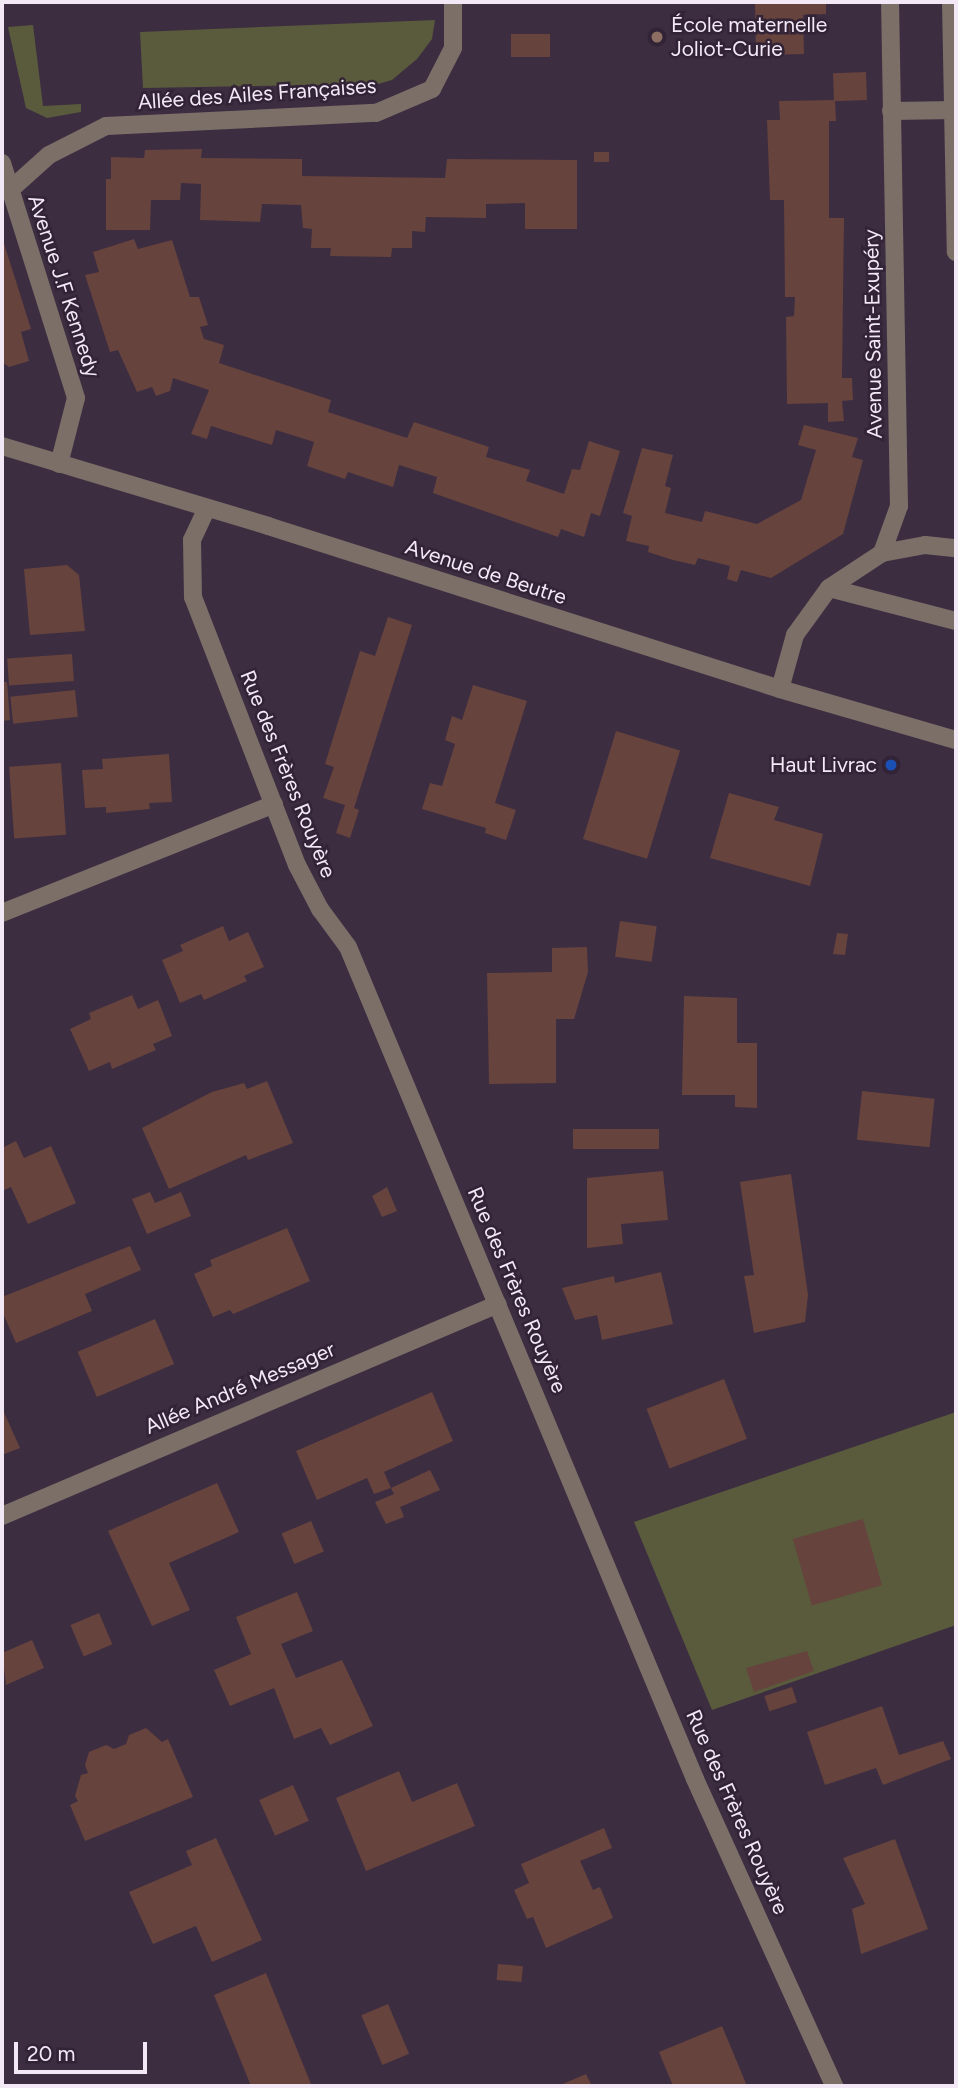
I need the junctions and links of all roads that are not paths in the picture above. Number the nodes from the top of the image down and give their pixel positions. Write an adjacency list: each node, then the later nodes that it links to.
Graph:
1 (453, 2): 7 (street, Allée des Ailes Françaises)
2 (890, 2): 5 (street, Avenue Saint-Exupéry)
3 (951, 2): 4 (street)
4 (954, 110): 5 (street); 8 (street)
5 (891, 111): 13 (street, Avenue Saint-Exupéry)
6 (2, 163): 7 (street, Avenue J.F Kennedy)
7 (10, 190): 10 (street, Avenue J.F Kennedy)
8 (956, 252)
9 (2, 446): 10 (street, Avenue de Beutre)
10 (59, 464): 11 (street, Avenue de Beutre)
11 (206, 510): 16 (street, Avenue de Beutre); 18 (street, Rue des Frères Rouyère)
12 (956, 548): 13 (street)
13 (882, 552): 14 (street)
14 (829, 588): 15 (street); 16 (street)
15 (956, 621)
16 (780, 690): 17 (street, Avenue de Beutre)
17 (956, 740)
18 (274, 804): 19 (street); 20 (street, Rue des Frères Rouyère)
19 (2, 913)
20 (498, 1304): 21 (street, Allée André Messager); 22 (street, Rue des Frères Rouyère)
21 (2, 1517)
22 (834, 2086)

